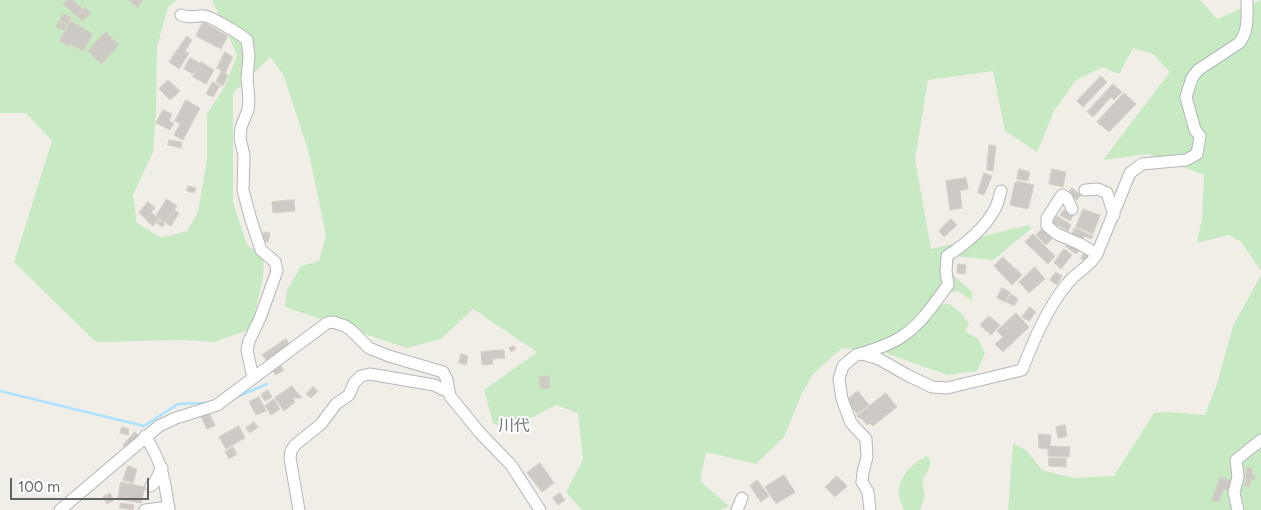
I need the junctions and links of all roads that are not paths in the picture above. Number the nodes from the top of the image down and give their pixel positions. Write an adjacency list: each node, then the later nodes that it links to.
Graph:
1 (1246, 0): 6 (street)
2 (181, 15): 9 (street)
3 (1001, 190): 8 (street)
4 (1085, 190): 6 (street)
5 (1072, 208): 7 (street)
6 (1114, 215): 7 (street)
7 (1097, 254): 8 (street)
8 (858, 355): 22 (street)
9 (253, 378): 10 (street); 11 (street)
10 (449, 392): 19 (street); 20 (street)
11 (145, 436): 13 (street); 17 (street)
12 (1261, 440): 23 (street)
13 (162, 468): 14 (street); 16 (street)
14 (151, 486)
15 (742, 498): 21 (street)
16 (169, 509): 18 (street)
17 (60, 510)
18 (145, 510)
19 (298, 510)
20 (540, 510)
21 (737, 510)
22 (870, 510)
23 (1238, 510)

